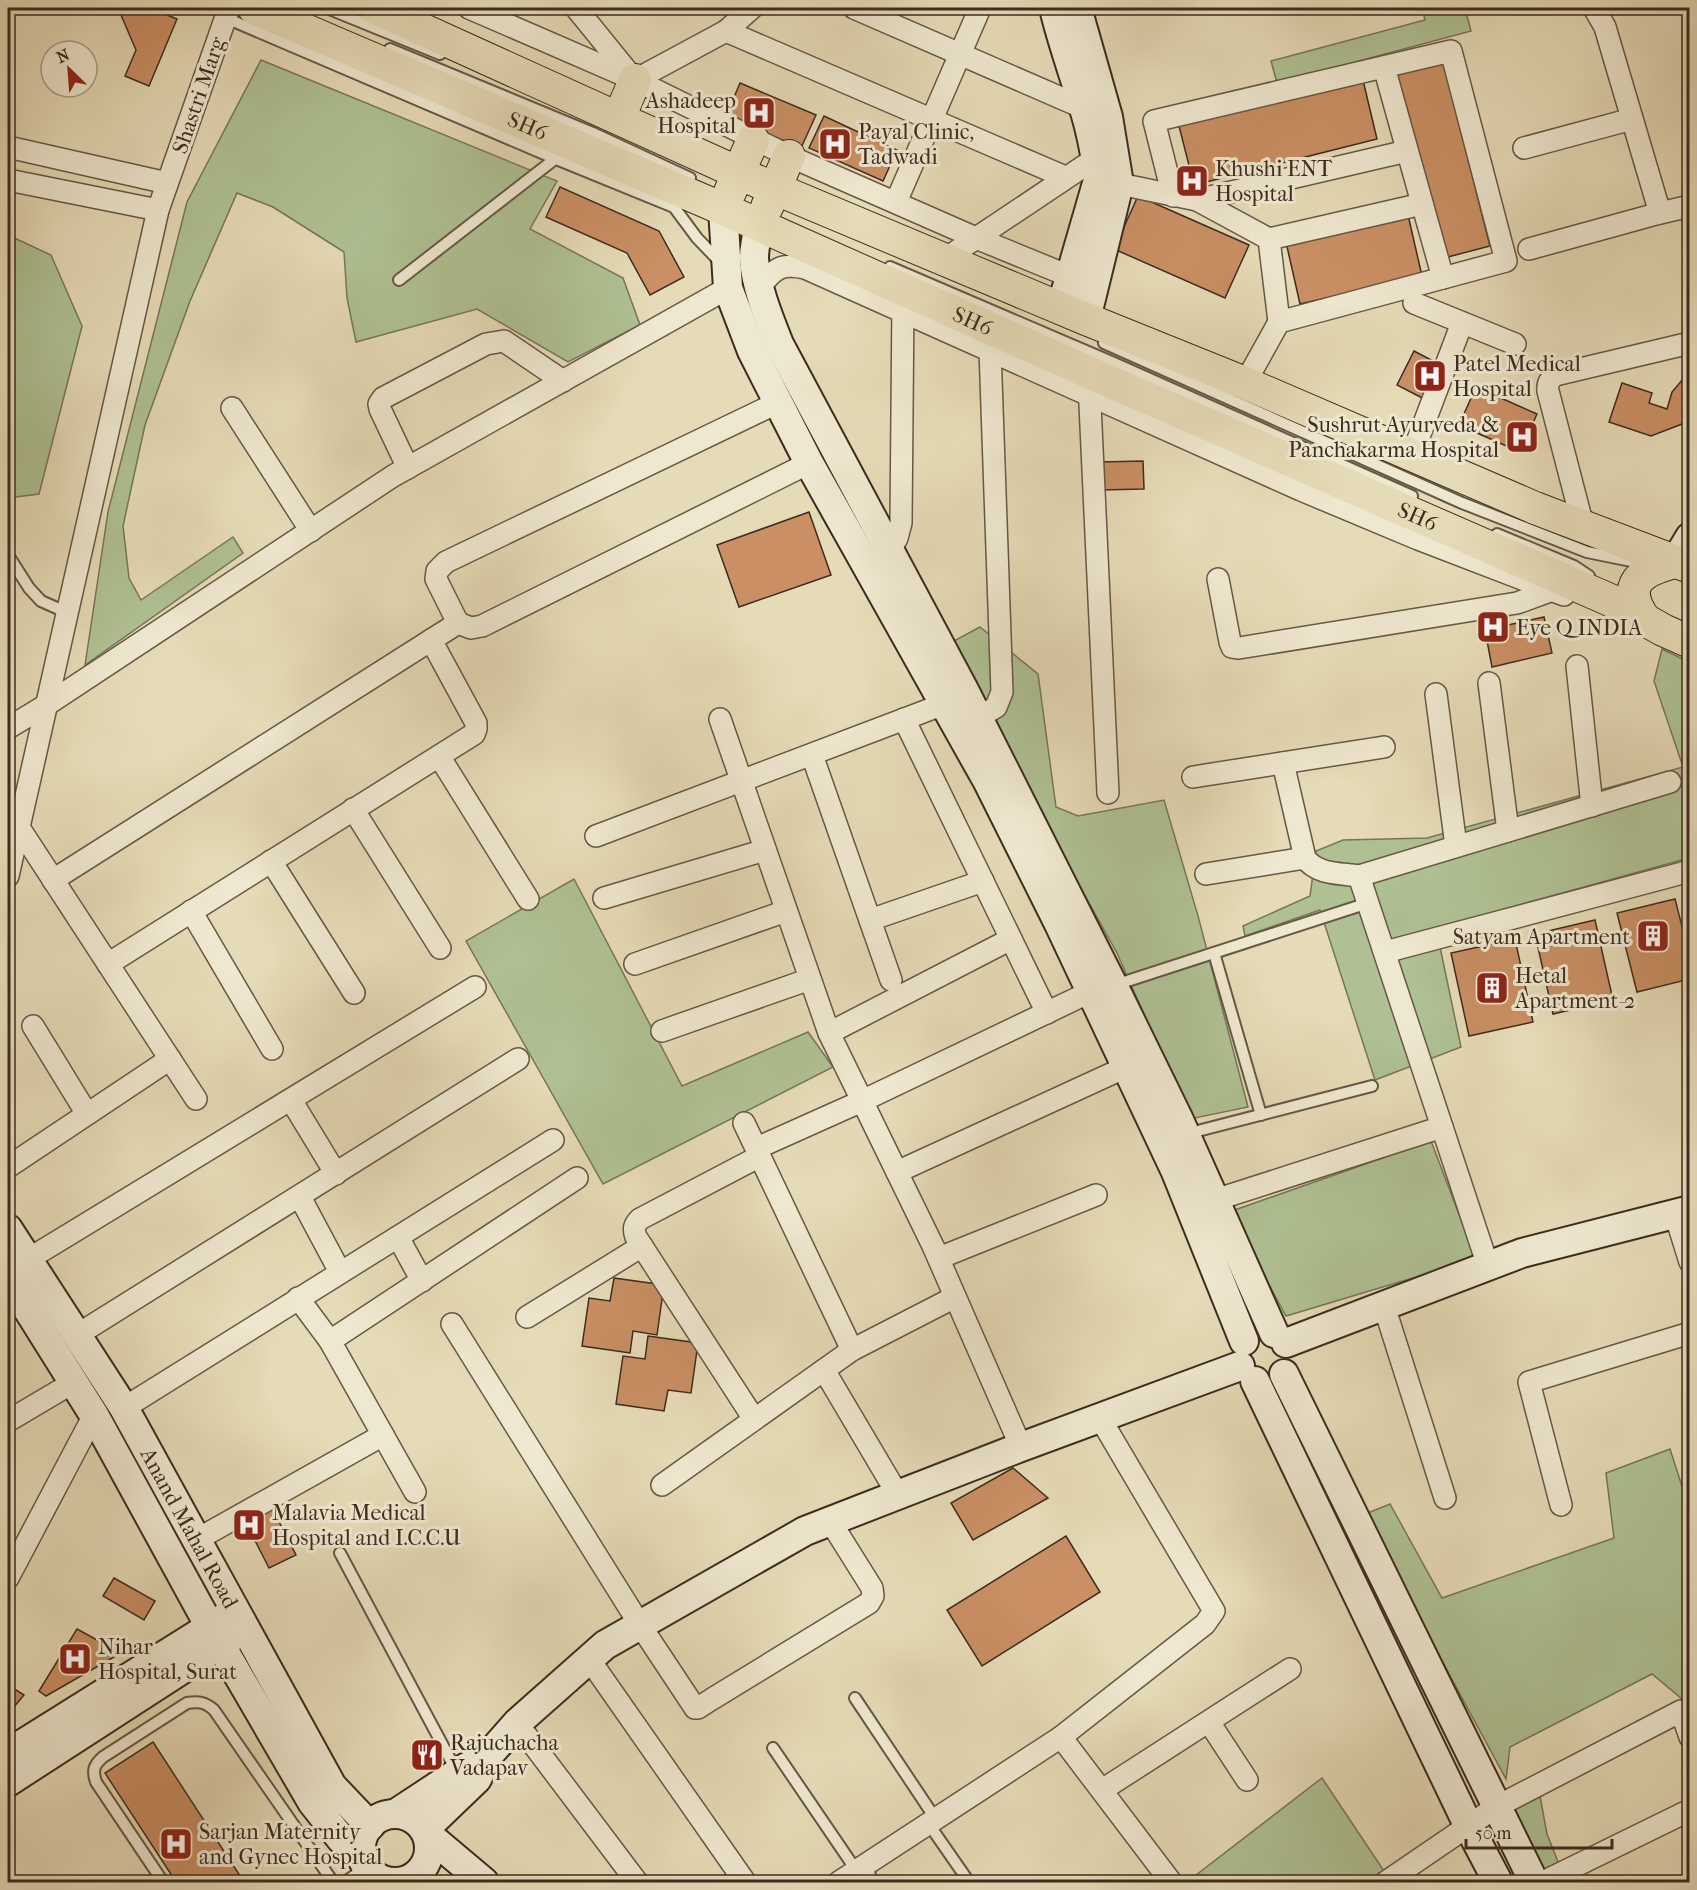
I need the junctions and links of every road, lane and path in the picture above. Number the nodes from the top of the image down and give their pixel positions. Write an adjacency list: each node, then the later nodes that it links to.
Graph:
1 (254, 8): 27 (main road, SH6)
2 (327, 8): 15 (lane)
3 (375, 8): 20 (main road)
4 (469, 8): 17 (street)
5 (576, 8): 17 (street)
6 (752, 8): 12 (street)
7 (854, 8): 14 (street)
8 (980, 8): 14 (street)
9 (1058, 8): 19 (street); 29 (street)
10 (1594, 8): 22 (street)
11 (227, 13): 27 (lane); 33 (street, Shastri Marg)
12 (726, 31): 17 (street); 21 (street)
13 (376, 43): 32 (lane)
14 (960, 54): 19 (street); 21 (street)
15 (447, 57)
16 (1383, 67): 26 (street); 34 (street); 49 (street)
17 (635, 80): 20 (main road); 23 (street)
18 (545, 98): 35 (lane)
19 (1084, 108): 29 (street)
20 (619, 118): 35 (main road)
21 (932, 119): 30 (street); 37 (street)
22 (1632, 119): 25 (street); 42 (street)
23 (753, 140): 28 (street); 35 (main road)
24 (8, 147): 33 (street, Shastri Marg)
25 (1524, 148)
26 (1407, 151): 36 (street); 38 (street)
27 (565, 152): 35 (main road, SH6); 48 (lane); 50 (lane)
28 (789, 156): 35 (main road); 37 (street)
29 (1104, 174): 30 (street); 34 (street); 51 (street)
30 (1065, 177): 43 (street)
31 (8, 180): 40 (street)
32 (697, 182)
33 (167, 183): 40 (street, Shastri Marg)
34 (1173, 196): 36 (street)
35 (748, 200): 41 (lane); 46 (main road); 48 (street); 52 (street); 53 (main road, SH6)
36 (1197, 200): 44 (street)
37 (896, 202): 43 (street)
38 (1422, 204): 44 (street); 49 (street)
39 (1689, 206): 42 (street)
40 (158, 210): 79 (street, Shastri Marg)
41 (803, 213)
42 (1660, 213): 45 (street)
43 (976, 238): 46 (street); 51 (street)
44 (1269, 239): 56 (street)
45 (1528, 249)
46 (945, 259): 55 (main road)
47 (885, 264): 69 (lane)
48 (727, 278): 61 (street); 64 (street)
49 (1443, 278): 56 (street)
50 (399, 280)
51 (1082, 281): 55 (street)
52 (760, 287): 53 (street); 73 (street)
53 (903, 301): 60 (street); 62 (main road, SH6); 73 (street)
54 (1414, 303): 57 (street)
55 (1082, 322): 63 (main road); 75 (lane)
56 (1279, 322): 63 (street)
57 (1462, 323): 58 (street); 66 (street)
58 (1515, 344)
59 (1689, 344): 70 (street)
60 (990, 350): 62 (street); 90 (street)
61 (563, 381): 68 (street); 68 (street)
62 (1089, 383): 77 (street); 78 (main road, SH6); 99 (street)
63 (1245, 383): 66 (main road)
64 (778, 402): 67 (street); 80 (street)
65 (232, 408): 72 (street)
66 (1412, 455): 70 (main road)
67 (809, 463): 80 (street); 87 (street)
68 (408, 468): 72 (street)
69 (1424, 502)
70 (1582, 526): 75 (main road)
71 (1488, 530): 78 (lane)
72 (311, 531): 86 (street)
73 (889, 552): 90 (street)
74 (8, 555): 79 (lane)
75 (1678, 558): 78 (main road)
76 (1218, 579): 77 (street)
77 (1551, 591): 78 (street)
78 (1640, 612): 82 (main road, SH6)
79 (68, 613): 86 (street, Shastri Marg)
80 (458, 623): 81 (street)
81 (431, 640): 94 (street); 109 (street)
82 (1688, 642)
83 (1577, 666): 100 (street)
84 (1489, 683): 103 (street)
85 (1436, 694): 105 (street)
86 (48, 704): 91 (street); 102 (street, Shastri Marg)
87 (944, 704): 89 (street); 90 (street)
88 (720, 719): 97 (street)
89 (904, 719): 93 (street); 114 (street)
90 (968, 724): 130 (street)
91 (8, 728)
92 (1384, 747): 95 (street)
93 (812, 755): 97 (street); 120 (street)
94 (439, 756): 101 (street); 116 (street)
95 (1283, 763): 96 (street); 107 (street)
96 (1193, 777)
97 (741, 782): 104 (street); 106 (street)
98 (1670, 782): 100 (street)
99 (1108, 793)
100 (1592, 806): 103 (street)
101 (353, 810): 108 (street); 122 (street)
102 (20, 829): 109 (street); 113 (street, Shastri Marg)
103 (1508, 831): 105 (street)
104 (596, 836)
105 (1456, 846): 112 (street)
106 (765, 850): 115 (street); 118 (street)
107 (1305, 858): 111 (street); 112 (street)
108 (271, 861): 119 (street); 131 (street)
109 (48, 871): 113 (street); 125 (street)
110 (1689, 871): 123 (street)
111 (1206, 874)
112 (1359, 876): 117 (street)
113 (8, 878)
114 (982, 880): 120 (street); 121 (street)
115 (604, 898)
116 (528, 899)
117 (1368, 903): 123 (street); 124 (lane)
118 (786, 911): 126 (street); 127 (street)
119 (191, 912): 125 (street); 136 (street)
120 (870, 920): 128 (street)
121 (1011, 939): 132 (street); 135 (street)
122 (440, 948)
123 (1385, 952): 147 (street)
124 (1214, 953): 130 (lane); 145 (lane)
125 (108, 964): 137 (street)
126 (635, 964)
127 (810, 980): 134 (street); 135 (street)
128 (891, 980)
129 (475, 987): 142 (street)
130 (1102, 989): 132 (street); 139 (street); 148 (street)
131 (354, 993)
132 (1047, 1013): 143 (street)
133 (33, 1026): 144 (street)
134 (662, 1031)
135 (829, 1033): 143 (street)
136 (272, 1048)
137 (170, 1059): 141 (street); 144 (street)
138 (518, 1059): 153 (street)
139 (1126, 1067): 152 (street); 178 (street)
140 (1372, 1086): 145 (lane)
141 (196, 1099)
142 (291, 1100): 153 (street); 166 (street)
143 (862, 1101): 150 (street); 152 (street)
144 (87, 1114): 151 (street)
145 (1261, 1115): 148 (lane)
146 (744, 1123): 150 (street)
147 (1442, 1127): 157 (street); 164 (street)
148 (1185, 1134): 157 (street)
149 (553, 1140): 160 (street)
150 (759, 1152): 161 (street); 177 (street)
151 (8, 1167)
152 (897, 1172): 162 (street)
153 (336, 1174): 156 (street)
154 (577, 1178): 167 (street)
155 (1096, 1195): 162 (street)
156 (300, 1197): 165 (street); 174 (street)
157 (1215, 1200): 175 (street)
158 (1682, 1212): 163 (street); 164 (street)
159 (8, 1229): 166 (street, Anand Mahal Road)
160 (398, 1237): 165 (street); 167 (street)
161 (642, 1246): 171 (street); 185 (street)
162 (939, 1258): 168 (street)
163 (1689, 1262)
164 (1488, 1266): 170 (street)
165 (340, 1272): 169 (street)
166 (14, 1280): 174 (street, Anand Mahal Road); 181 (street, Anand Mahal Road)
167 (422, 1281): 176 (street)
168 (955, 1297): 177 (street); 188 (street)
169 (298, 1298): 176 (street); 182 (street)
170 (1384, 1306): 175 (street); 192 (street)
171 (527, 1317)
172 (452, 1324): 199 (street)
173 (1689, 1333): 193 (street)
174 (77, 1335): 182 (street, Anand Mahal Road)
175 (1280, 1338): 178 (street); 180 (street)
176 (330, 1341): 187 (street)
177 (852, 1350): 179 (street)
178 (1246, 1363): 180 (street); 184 (street); 220 (street)
179 (824, 1370): 185 (street); 191 (street)
180 (1284, 1374): 215 (street)
181 (74, 1382): 183 (street, Anand Mahal Road); 186 (street)
182 (124, 1408): 195 (street, Anand Mahal Road)
183 (94, 1414): 197 (street); 200 (street, Anand Mahal Road)
184 (1100, 1418): 188 (street); 206 (street)
185 (754, 1419): 189 (street)
186 (8, 1420)
187 (382, 1435): 190 (street); 195 (street)
188 (1021, 1447): 191 (street)
189 (662, 1485)
190 (415, 1492)
191 (898, 1495): 194 (street)
192 (1445, 1498)
193 (1561, 1505)
194 (830, 1521): 199 (street); 199 (street)
195 (196, 1540): 198 (street, Anand Mahal Road)
196 (340, 1553): 211 (lane)
197 (8, 1578)
198 (240, 1620): 200 (street); 219 (street, Anand Mahal Road)
199 (640, 1625): 201 (street)
200 (215, 1634): 209 (street); 213 (street); 222 (street, Anand Mahal Road)
201 (589, 1659): 205 (street); 229 (street)
202 (1290, 1669): 204 (street)
203 (855, 1698): 218 (lane)
204 (1209, 1722): 212 (street); 214 (street)
205 (517, 1723): 210 (street); 228 (street)
206 (1061, 1737): 214 (street); 218 (street)
207 (1689, 1737): 215 (street)
208 (773, 1748): 223 (lane)
209 (8, 1753)
210 (487, 1757): 211 (street); 221 (street)
211 (458, 1773): 217 (street)
212 (1247, 1780)
213 (8, 1782)
214 (1102, 1790): 232 (street)
215 (1496, 1807): 220 (street); 235 (street)
216 (1689, 1810): 236 (street)
217 (395, 1814): 219 (street); 221 (street)
218 (932, 1820): 223 (street); 231 (lane)
219 (370, 1826): 222 (street)
220 (1468, 1827): 233 (street); 234 (street)
221 (426, 1832): 224 (street); 227 (street)
222 (358, 1867): 224 (street)
223 (864, 1872): 230 (street)
224 (415, 1880)
225 (163, 1882): 226 (lane)
226 (333, 1882)
227 (484, 1882)
228 (636, 1882)
229 (745, 1882)
230 (838, 1882)
231 (969, 1882)
232 (1171, 1882)
233 (1386, 1882)
234 (1498, 1882)
235 (1534, 1882)
236 (1543, 1882)

